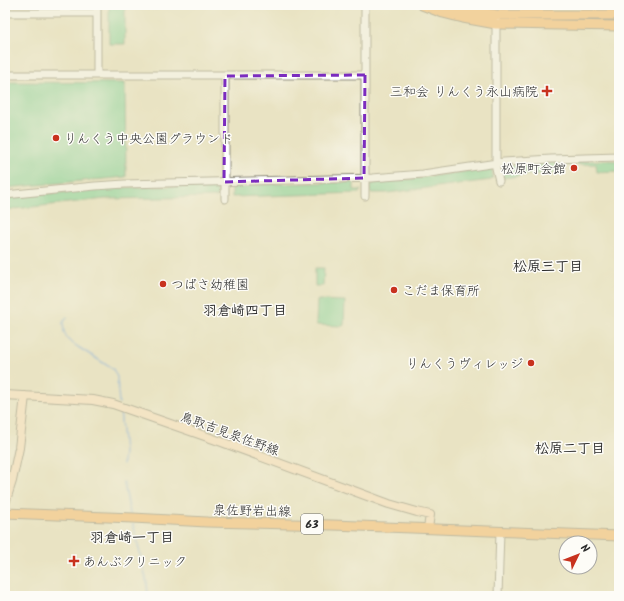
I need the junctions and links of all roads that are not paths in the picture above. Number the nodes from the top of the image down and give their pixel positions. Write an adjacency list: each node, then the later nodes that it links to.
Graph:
1 (97, 5): 6 (street)
2 (365, 5): 12 (street)
3 (422, 5): 8 (main road)
4 (445, 5): 8 (main road)
5 (5, 13): 6 (street)
6 (97, 13): 11 (street)
7 (619, 15): 8 (main road)
8 (496, 19): 9 (main road); 15 (street)
9 (619, 26)
10 (5, 75): 11 (street)
11 (98, 75): 13 (street)
12 (365, 75): 13 (street); 16 (street)
13 (224, 76): 18 (street)
14 (619, 157): 15 (street)
15 (496, 163): 16 (street); 17 (street)
16 (364, 178): 18 (street); 20 (street)
17 (499, 181)
18 (224, 182): 19 (street); 21 (street)
19 (5, 195)
20 (364, 196)
21 (224, 199)
22 (5, 395): 23 (main road, 鳥取吉見泉佐野線)
23 (25, 396): 24 (main road); 26 (main road, 鳥取吉見泉佐野線)
24 (5, 503)
25 (5, 513): 26 (main road, 泉佐野岩出線 / 63)
26 (428, 528): 27 (main road, 泉佐野岩出線 / 63)
27 (500, 531): 28 (main road, 泉佐野岩出線 / 63); 29 (street)
28 (619, 536)
29 (498, 596)

